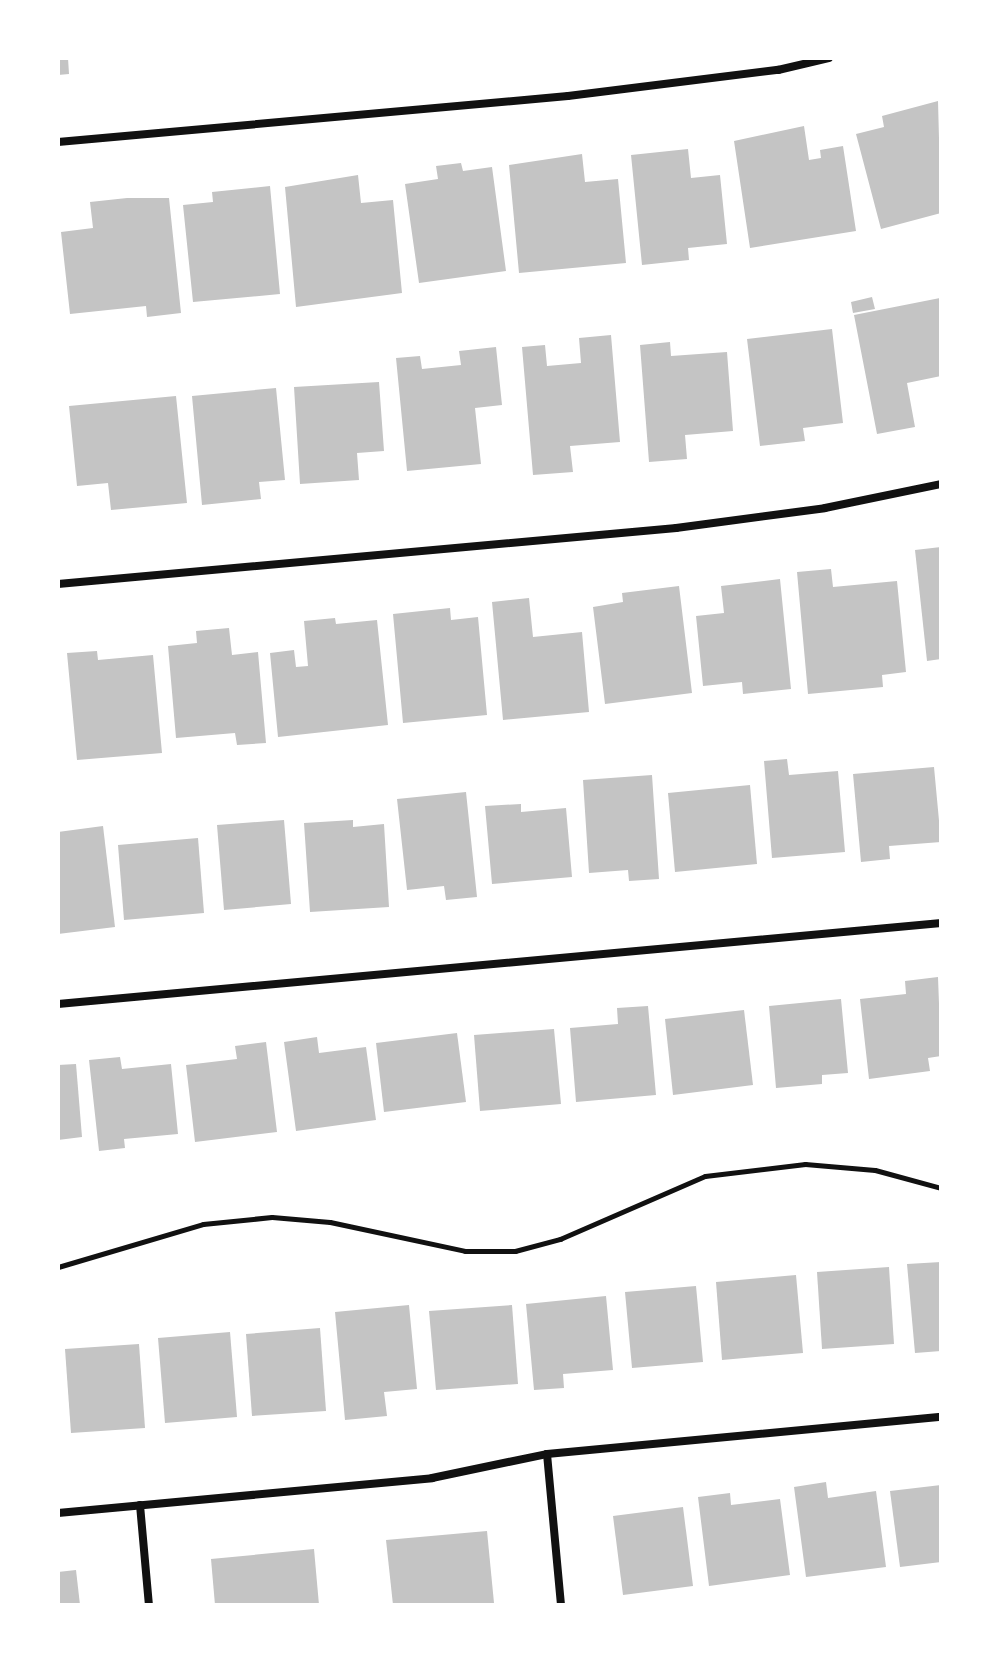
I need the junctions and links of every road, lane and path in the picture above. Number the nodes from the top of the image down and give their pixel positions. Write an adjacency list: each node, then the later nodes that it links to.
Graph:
1 (829, 58): 2 (street)
2 (58, 142)
3 (941, 484): 4 (street)
4 (58, 584)
5 (941, 923): 6 (street)
6 (58, 1004)
7 (941, 1188): 8 (path)
8 (58, 1267)
9 (941, 1417): 10 (street)
10 (547, 1454): 11 (street); 14 (street)
11 (140, 1505): 12 (street); 13 (street)
12 (58, 1513)
13 (149, 1605)
14 (561, 1605)

